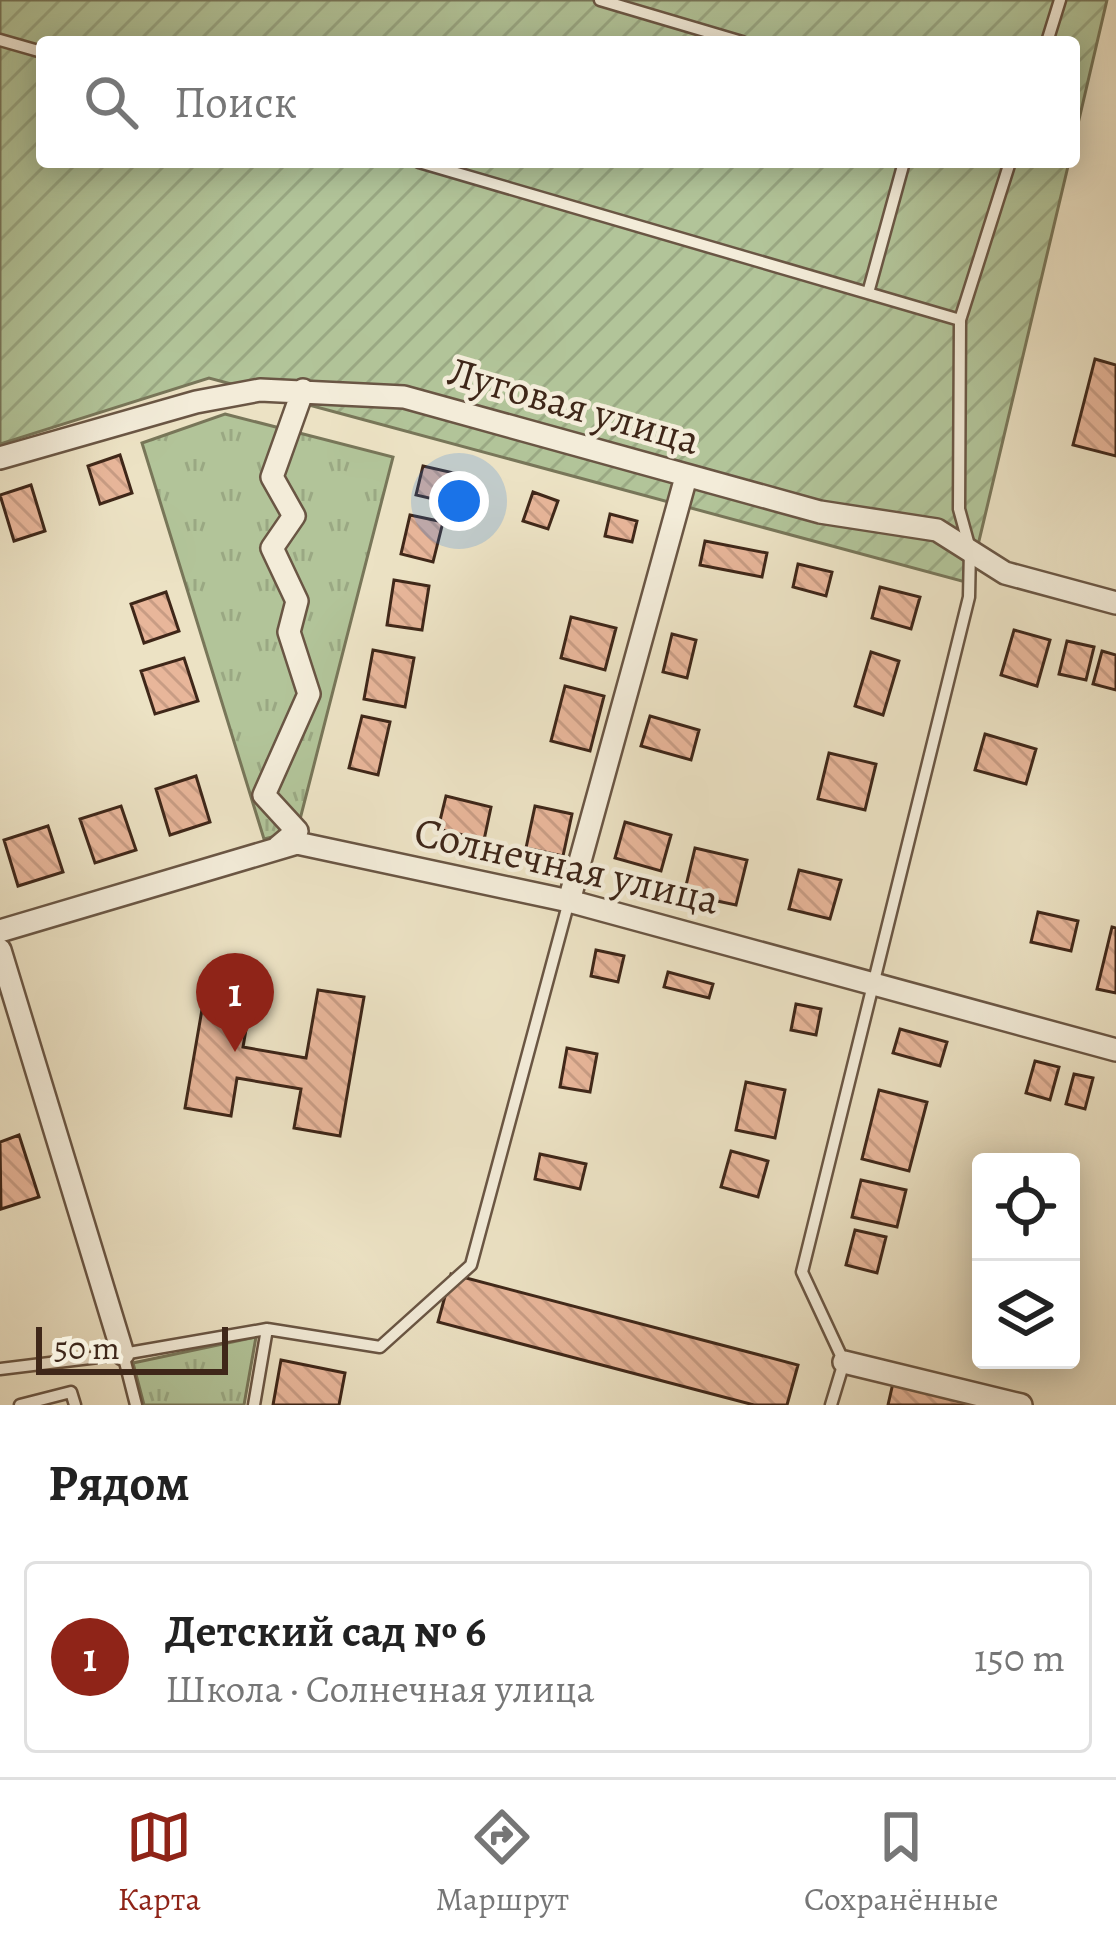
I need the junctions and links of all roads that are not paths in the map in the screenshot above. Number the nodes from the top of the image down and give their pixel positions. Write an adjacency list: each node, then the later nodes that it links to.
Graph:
1 (599, 0): 3 (lane)
2 (1060, 0): 4 (lane)
3 (722, 36)
4 (1049, 36)
5 (0, 40): 6 (lane)
6 (36, 50)
7 (439, 168): 10 (lane)
8 (902, 168): 10 (lane)
9 (1008, 168): 11 (lane)
10 (868, 293): 11 (lane)
11 (961, 320): 15 (lane)
12 (303, 390): 13 (street, Луговая улица); 14 (street, Луговая улица); 17 (street)
13 (0, 458)
14 (686, 477): 15 (street, Луговая улица); 18 (street)
15 (970, 549): 16 (street, Луговая улица); 21 (lane)
16 (1116, 603)
17 (272, 851): 18 (street, Солнечная улица); 19 (street, Солнечная улица)
18 (569, 901): 21 (street, Солнечная улица); 23 (lane)
19 (0, 931)
20 (0, 950): 24 (street)
21 (872, 983): 22 (street, Солнечная улица); 25 (lane)
22 (1116, 1050)
23 (267, 1329): 24 (lane); 30 (lane)
24 (122, 1354): 26 (lane); 29 (lane)
25 (844, 1361): 31 (lane); 32 (street)
26 (0, 1369)
27 (20, 1405): 28 (lane)
28 (75, 1405)
29 (136, 1405)
30 (254, 1405)
31 (831, 1405)
32 (1021, 1405)

